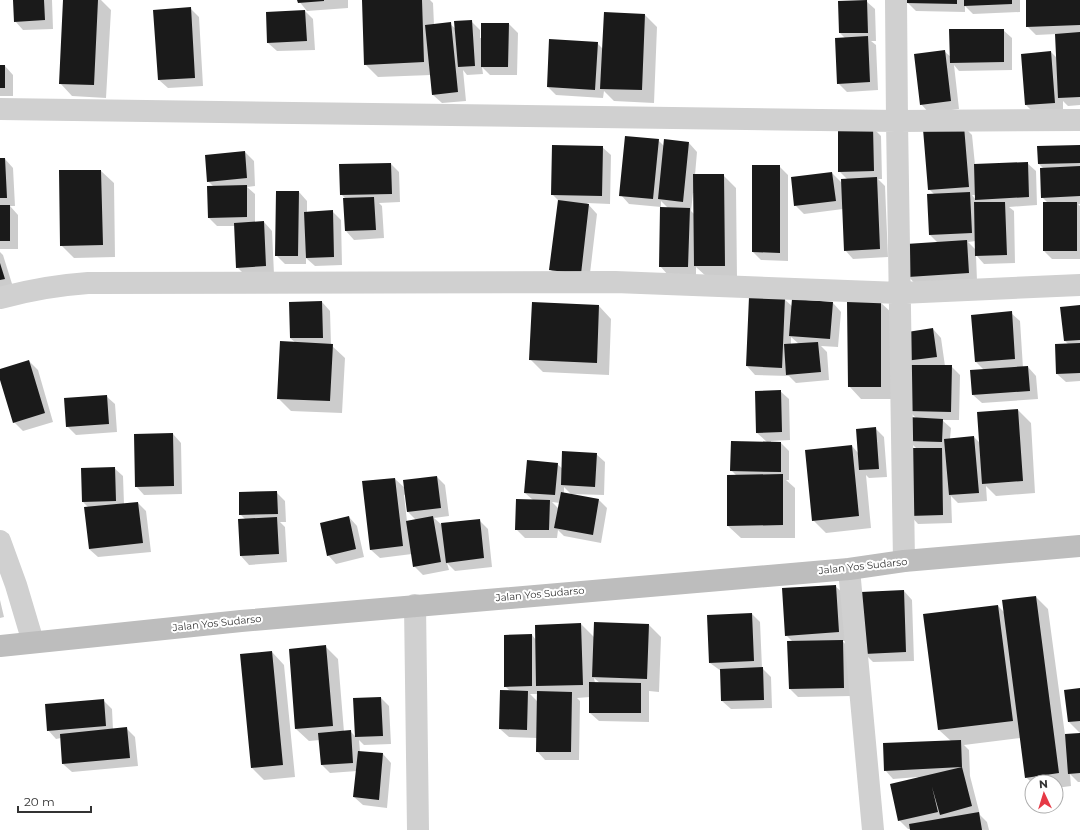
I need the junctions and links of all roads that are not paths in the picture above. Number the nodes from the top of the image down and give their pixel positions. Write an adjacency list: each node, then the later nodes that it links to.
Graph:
1 (896, 0): 4 (street)
2 (0, 109): 4 (street)
3 (1080, 120): 4 (street)
4 (897, 121): 6 (street)
5 (1080, 285): 6 (street)
6 (900, 293): 7 (street); 10 (street)
7 (0, 298)
8 (0, 541): 13 (street)
9 (1080, 546): 10 (main road, Jalan Yos Sudarso)
10 (904, 561): 11 (main road, Jalan Yos Sudarso)
11 (849, 568): 12 (main road, Jalan Yos Sudarso); 16 (street)
12 (415, 605): 13 (main road, Jalan Yos Sudarso); 15 (street)
13 (32, 642): 14 (main road, Jalan Yos Sudarso)
14 (0, 646)
15 (418, 830)
16 (873, 830)

